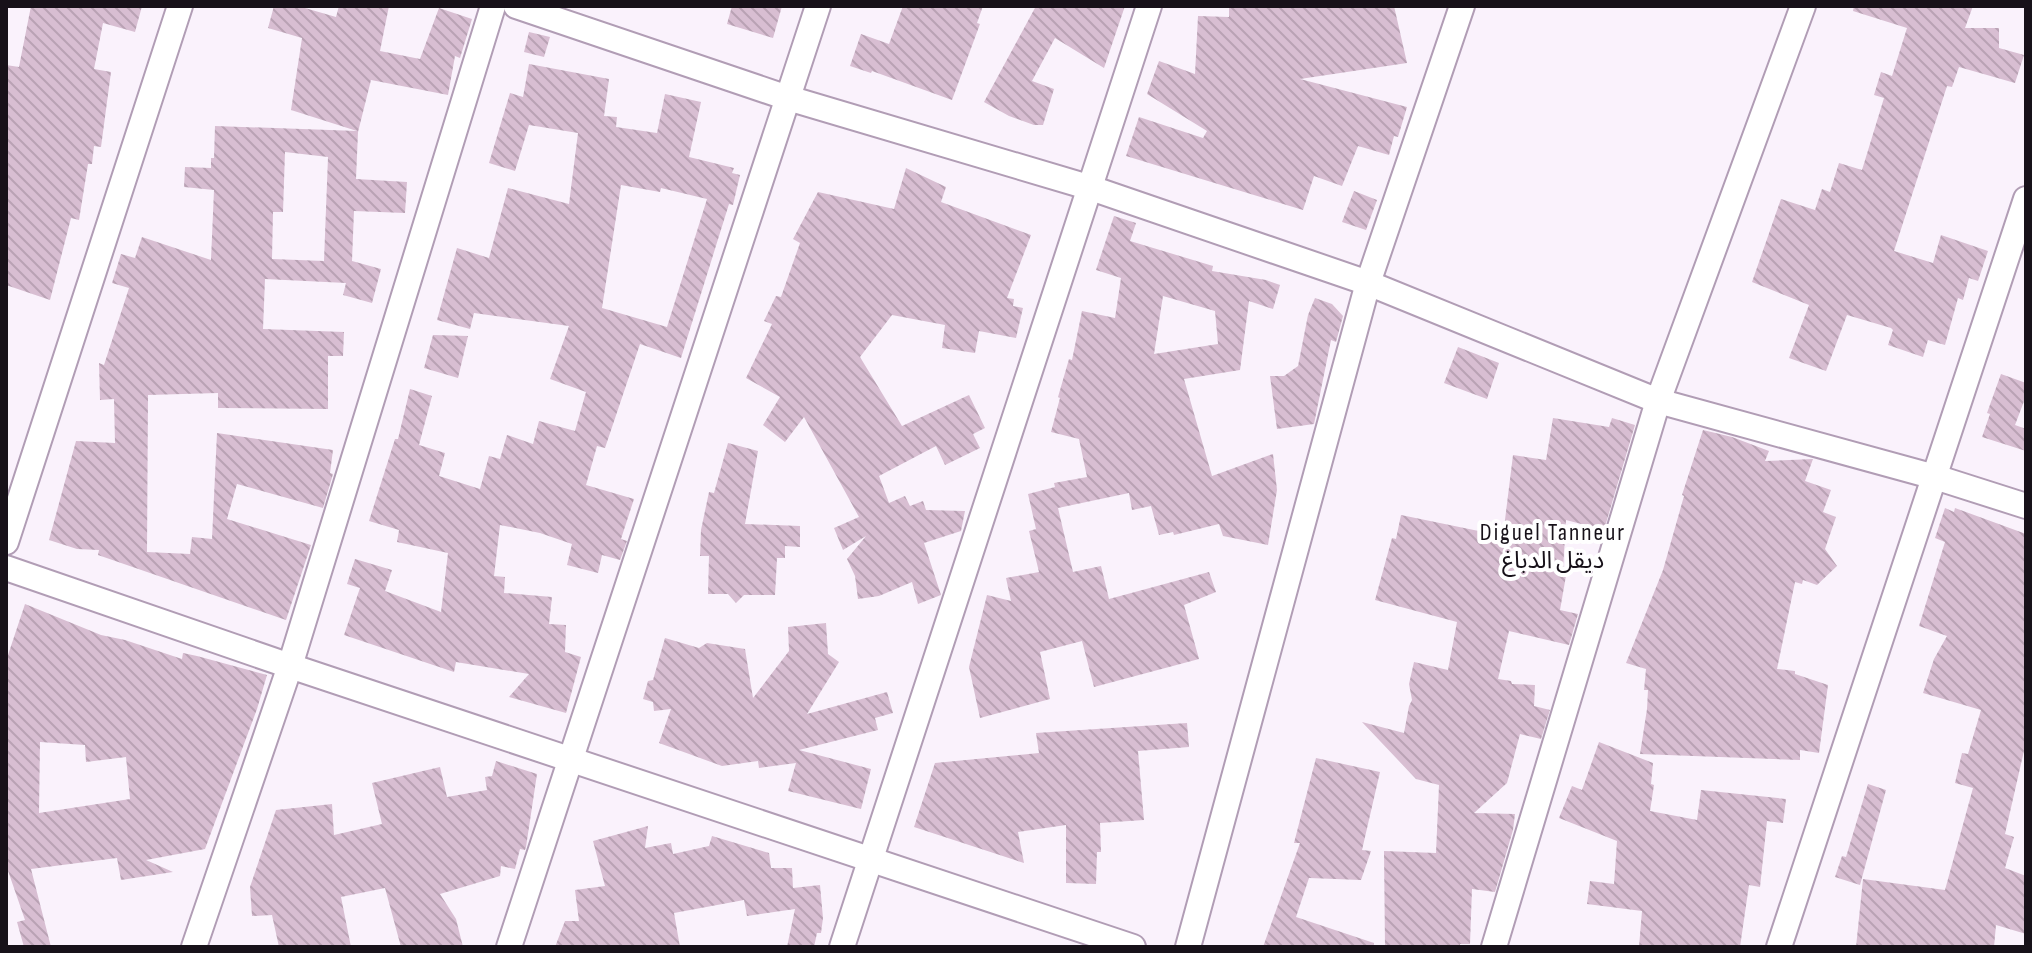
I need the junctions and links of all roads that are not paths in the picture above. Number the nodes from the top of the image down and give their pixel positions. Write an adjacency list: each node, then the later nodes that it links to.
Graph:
1 (180, 6): 15 (street)
2 (493, 6): 17 (street)
3 (516, 6): 8 (street)
4 (818, 6): 8 (street)
5 (1149, 6): 9 (street)
6 (1462, 6): 11 (street)
7 (1803, 6): 12 (street)
8 (788, 98): 9 (street); 18 (street)
9 (1088, 187): 11 (street); 19 (street)
10 (2026, 199): 13 (street)
11 (1368, 283): 12 (street); 24 (street)
12 (1658, 401): 13 (street); 25 (street)
13 (1935, 477): 14 (street); 26 (street)
14 (2026, 506)
15 (6, 542)
16 (6, 568): 17 (street)
17 (290, 666): 18 (street); 20 (street)
18 (571, 758): 19 (street); 21 (street)
19 (871, 859): 22 (street); 23 (street)
20 (194, 947)
21 (509, 947)
22 (842, 947)
23 (1133, 947)
24 (1188, 947)
25 (1494, 947)
26 (1779, 947)

